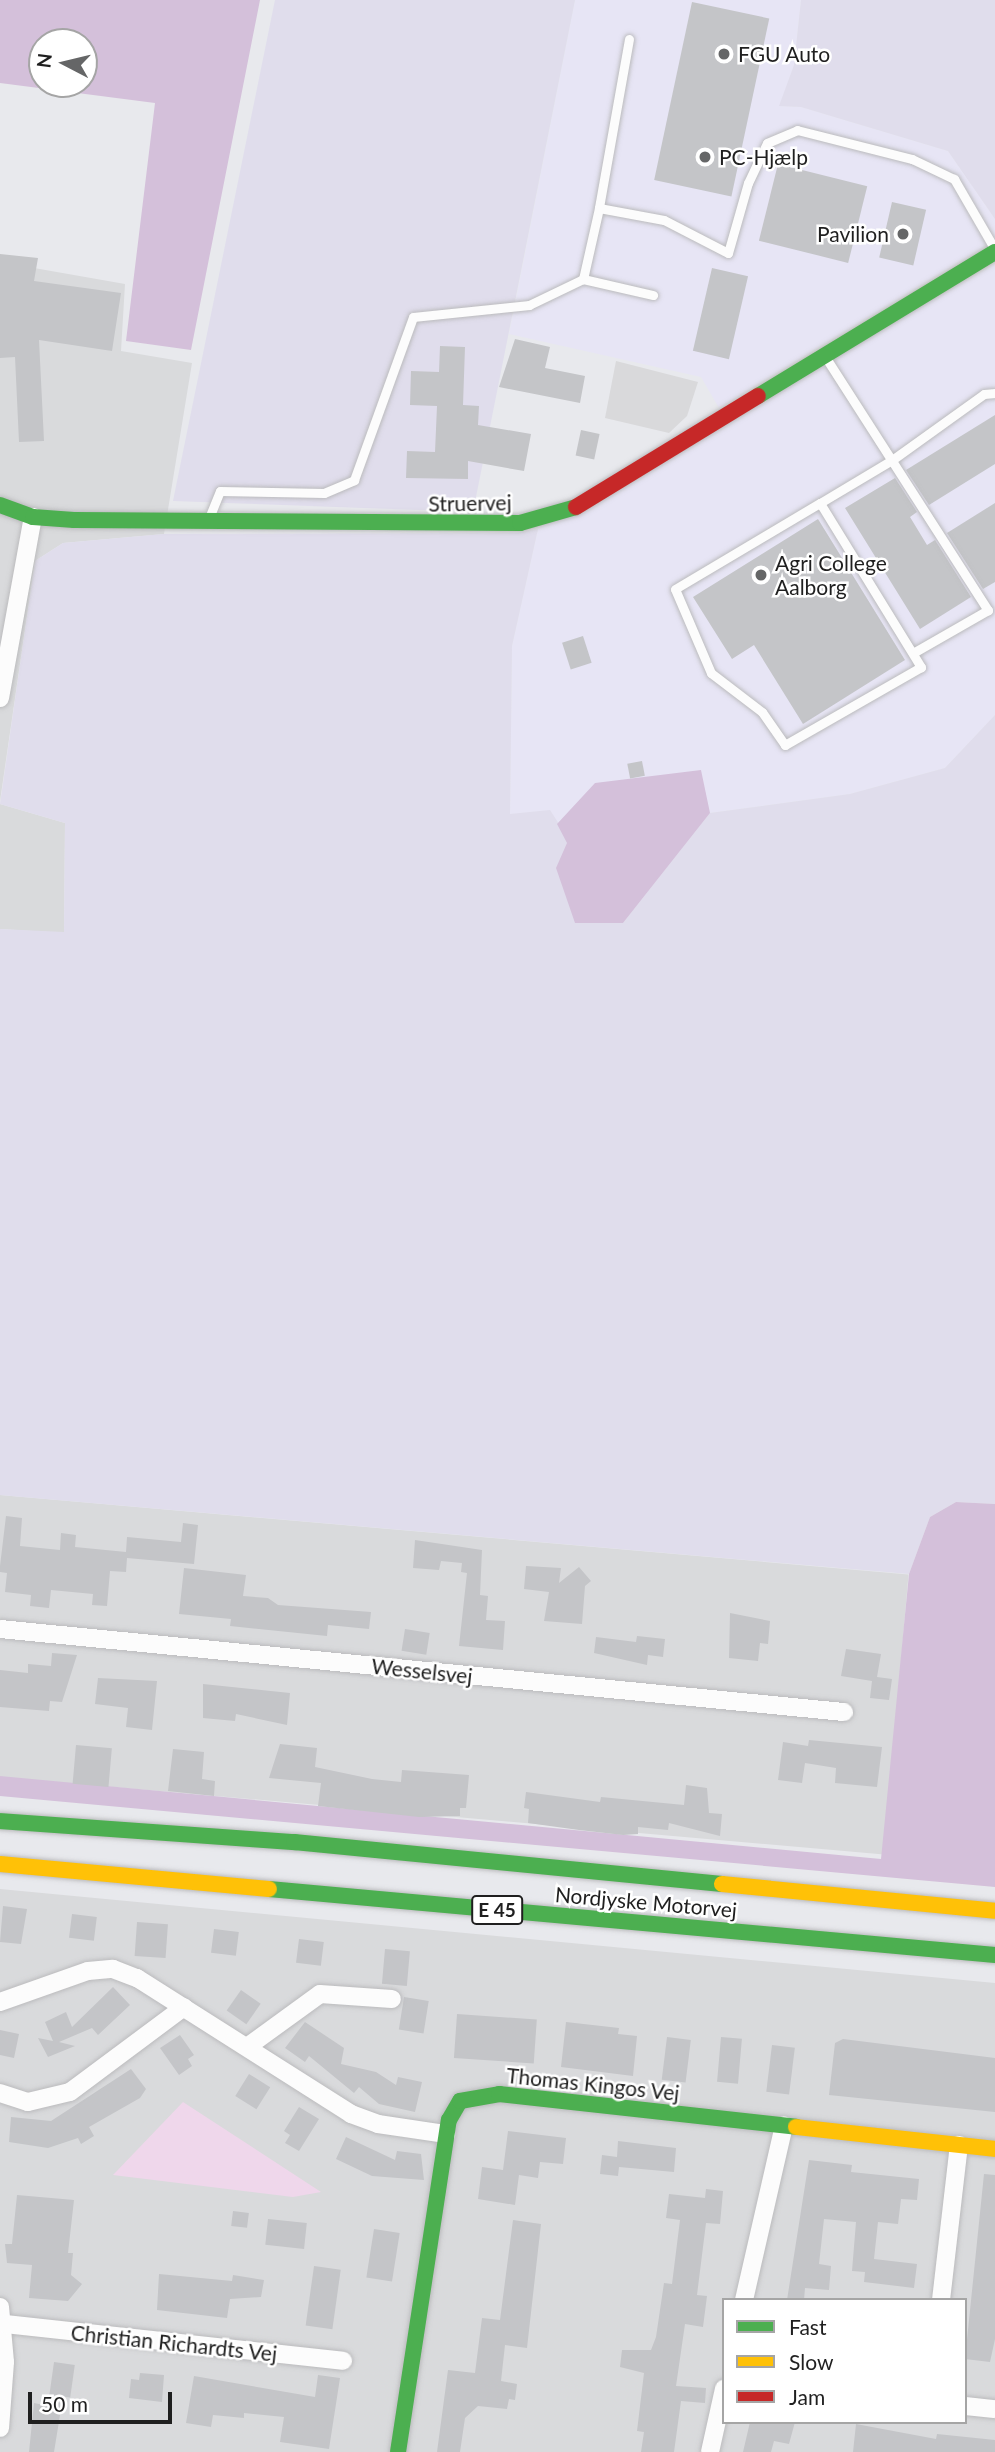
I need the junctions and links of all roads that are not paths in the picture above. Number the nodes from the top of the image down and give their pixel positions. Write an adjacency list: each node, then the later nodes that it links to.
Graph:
1 (629, 39): 2 (lane)
2 (599, 208): 3 (lane); 4 (lane)
3 (995, 251): 6 (main road, Struervej)
4 (583, 279): 5 (lane); 12 (lane)
5 (653, 295)
6 (825, 356): 8 (lane); 12 (main road, Struervej)
7 (995, 394): 8 (lane)
8 (892, 460): 9 (lane); 13 (lane)
9 (820, 503): 13 (lane); 13 (lane)
10 (0, 505): 11 (main road, Struervej)
11 (33, 517): 12 (main road, Struervej); 14 (street)
12 (208, 522)
13 (912, 653)
14 (0, 698)
15 (0, 1629): 16 (street, Wesselsvej)
16 (844, 1712)
17 (0, 1821): 19 (main road, Nordjyske Motorvej / E 45)
18 (0, 1864): 20 (main road, Nordjyske Motorvej / E 45)
19 (995, 1911)
20 (995, 1955)
21 (392, 1999): 24 (street)
22 (0, 2002): 23 (street)
23 (184, 2007): 24 (street); 25 (street)
24 (247, 2047): 27 (street)
25 (0, 2093)
26 (784, 2126): 27 (main road, Thomas Kingos Vej); 28 (main road, Thomas Kingos Vej); 30 (street)
27 (446, 2134): 38 (main road, Thomas Kingos Vej)
28 (959, 2145): 29 (main road, Thomas Kingos Vej); 31 (street)
29 (995, 2149)
30 (744, 2298)
31 (941, 2298)
32 (2, 2315): 33 (street, Christian Richardts Vej); 37 (street)
33 (343, 2361)
34 (722, 2398): 39 (street)
35 (967, 2406): 36 (street)
36 (995, 2409)
37 (0, 2428)
38 (398, 2452)
39 (710, 2452)

